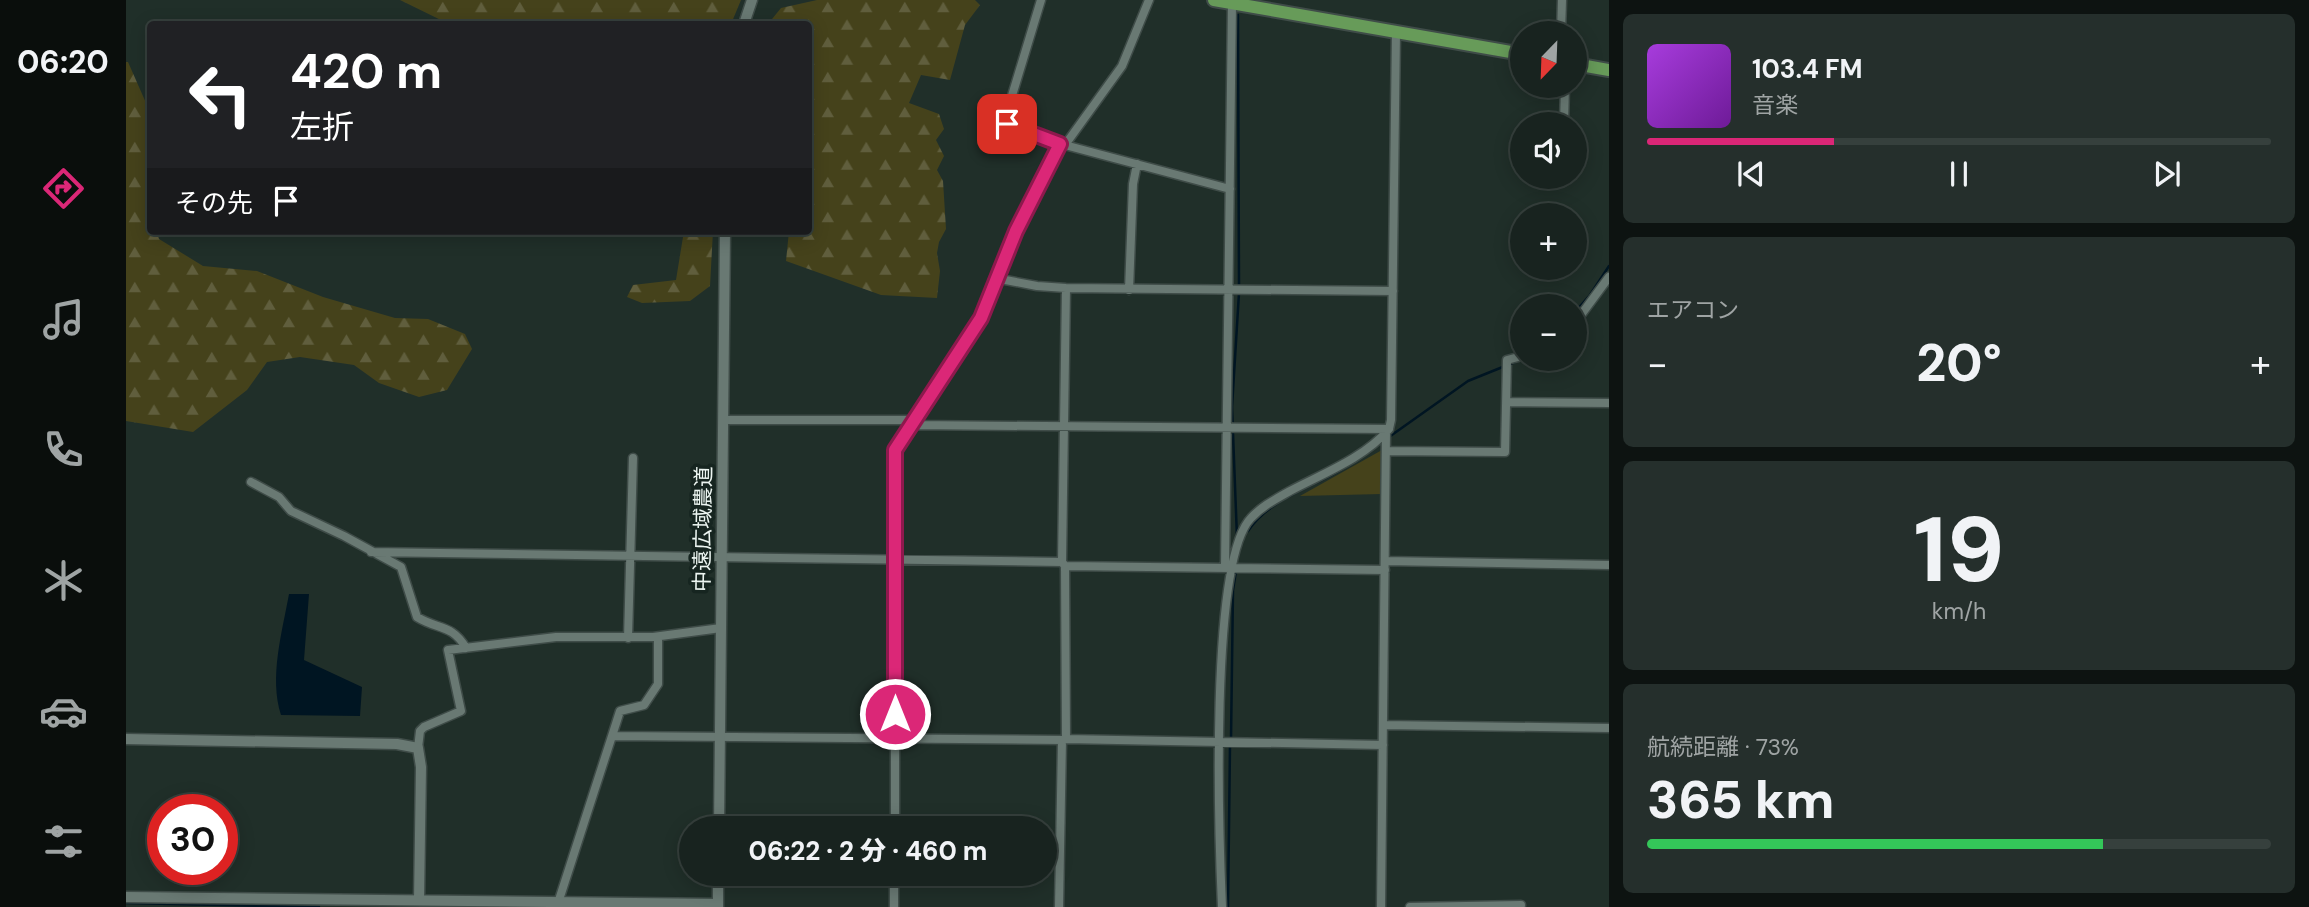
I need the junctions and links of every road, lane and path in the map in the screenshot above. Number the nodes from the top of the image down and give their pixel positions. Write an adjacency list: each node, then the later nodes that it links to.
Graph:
1 (752, 0): 7 (street)
2 (1041, 0): 13 (street)
3 (1149, 0): 13 (street)
4 (1214, 0): 6 (main road)
5 (1562, 0): 8 (street)
6 (1240, 3): 9 (main road); 15 (street)
7 (745, 21)
8 (1561, 21)
9 (1396, 32): 10 (main road); 22 (street)
10 (1510, 52)
11 (1587, 66): 12 (main road)
12 (1609, 70)
13 (1063, 144): 14 (street); 18 (street)
14 (1137, 164): 15 (street); 20 (street)
15 (1230, 188): 21 (street)
16 (725, 235): 27 (street, 中遠広域農道)
17 (1609, 277): 23 (street)
18 (995, 278): 19 (street); 28 (street)
19 (1066, 288): 20 (street); 29 (street)
20 (1129, 290): 21 (street)
21 (1230, 290): 22 (street); 30 (street)
22 (1394, 290): 31 (street)
23 (1587, 307)
24 (1510, 359): 25 (street)
25 (1506, 402): 26 (street); 32 (street)
26 (1609, 403)
27 (725, 420): 28 (street); 37 (street, 中遠広域農道)
28 (914, 422): 29 (street); 38 (street)
29 (1065, 427): 30 (street); 39 (street)
30 (1228, 427): 31 (street); 42 (street)
31 (1387, 430): 32 (street); 42 (street)
32 (1386, 451): 41 (street)
33 (633, 458): 36 (street)
34 (251, 482): 35 (street)
35 (372, 552): 36 (street); 46 (street)
36 (631, 556): 37 (street); 45 (street)
37 (722, 557): 38 (street); 43 (street, 中遠広域農道)
38 (895, 558): 39 (street); 52 (street)
39 (1063, 564): 42 (street); 53 (street)
40 (1609, 565): 41 (street)
41 (1385, 566): 42 (street); 47 (street)
42 (1229, 567): 54 (street)
43 (721, 628): 44 (street); 51 (street, 中遠広域農道)
44 (658, 637): 45 (street); 49 (street)
45 (628, 638): 46 (street)
46 (466, 648): 56 (street)
47 (1383, 725): 48 (street); 55 (street)
48 (1609, 728)
49 (612, 736): 51 (street); 62 (street)
50 (126, 739): 56 (street)
51 (720, 739): 52 (street); 57 (street, 中遠広域農道)
52 (895, 740): 53 (street); 58 (street)
53 (1064, 740): 54 (street); 67 (street)
54 (1219, 744): 55 (street); 68 (street)
55 (1383, 745): 69 (street)
56 (418, 748): 63 (street)
57 (719, 816)
58 (894, 816)
59 (718, 886): 65 (street)
60 (894, 886): 66 (street)
61 (126, 897): 63 (street)
62 (558, 903): 63 (street); 65 (street)
63 (419, 904)
64 (1521, 905): 70 (street)
65 (718, 906)
66 (894, 907)
67 (1059, 907)
68 (1222, 907)
69 (1381, 907)
70 (1410, 907)

